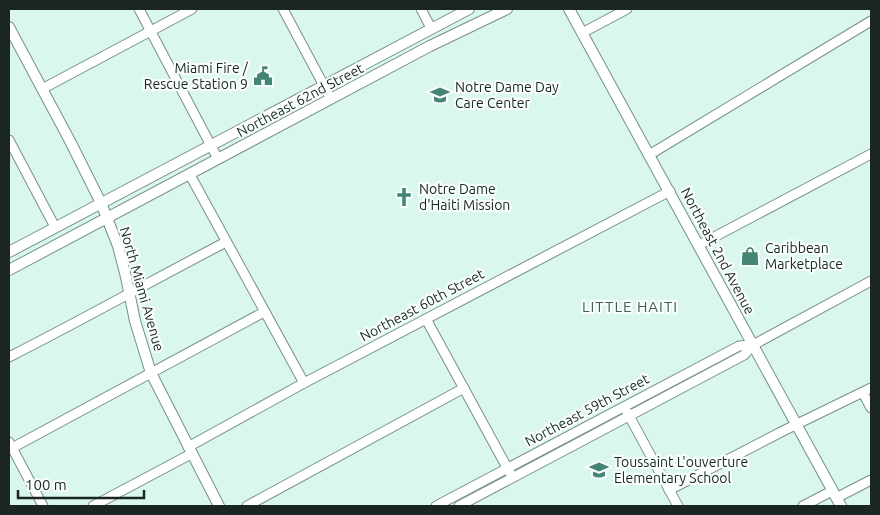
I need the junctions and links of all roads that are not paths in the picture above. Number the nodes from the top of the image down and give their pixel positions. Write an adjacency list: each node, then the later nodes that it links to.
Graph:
1 (139, 9): 14 (street)
2 (192, 9): 14 (street)
3 (283, 9): 16 (street)
4 (421, 9): 13 (street)
5 (469, 9): 13 (main road, Northeast 62nd Street)
6 (498, 9): 10 (main road)
7 (507, 9): 10 (main road, Northeast 62nd Street)
8 (569, 9): 15 (main road, Northeast 2nd Avenue)
9 (626, 9): 15 (street)
10 (480, 21): 18 (main road, Northeast 62nd Street)
11 (871, 21): 21 (street)
12 (9, 28): 17 (main road, North Miami Avenue)
13 (431, 28): 16 (main road, Northeast 62nd Street)
14 (151, 30): 17 (street); 20 (street)
15 (582, 33): 21 (main road, Northeast 2nd Avenue)
16 (324, 85): 18 (street); 20 (main road, Northeast 62nd Street)
17 (42, 89): 26 (main road, North Miami Avenue)
18 (331, 100): 23 (main road, Northeast 62nd Street)
19 (9, 140): 28 (street)
20 (211, 145): 23 (street); 26 (main road, Northeast 62nd Street)
21 (649, 154): 25 (main road, Northeast 2nd Avenue)
22 (871, 154): 30 (street)
23 (218, 159): 24 (main road, Northeast 62nd Street)
24 (190, 175): 27 (main road, Northeast 62nd Street); 29 (street)
25 (670, 191): 30 (main road, Northeast 2nd Avenue); 36 (street, Northeast 60th Street)
26 (101, 203): 27 (main road, North Miami Avenue); 28 (main road, Northeast 62nd Street)
27 (107, 218): 32 (main road, Northeast 62nd Street); 34 (main road, North Miami Avenue)
28 (55, 227): 31 (main road, Northeast 62nd Street)
29 (226, 242): 34 (street); 35 (street)
30 (699, 245): 37 (main road, Northeast 2nd Avenue)
31 (9, 252)
32 (9, 270)
33 (871, 281): 37 (street, Northeast 59th Street)
34 (129, 294): 38 (street); 39 (main road, North Miami Avenue)
35 (264, 312): 39 (street); 40 (street)
36 (426, 319): 40 (street, Northeast 60th Street); 41 (street)
37 (753, 345): 43 (street, Northeast 59th Street); 45 (street, Northeast 59th Street); 46 (main road, Northeast 2nd Avenue)
38 (9, 357)
39 (152, 373): 47 (street); 48 (main road, North Miami Avenue)
40 (304, 383): 48 (street, Northeast 60th Street)
41 (464, 388): 49 (street); 58 (street)
42 (867, 390): 44 (street); 46 (street)
43 (624, 407): 45 (street); 49 (street, Northeast 59th Street)
44 (871, 408)
45 (629, 416): 50 (street, Northeast 59th Street); 52 (street)
46 (796, 425): 52 (street); 53 (main road, Northeast 2nd Avenue)
47 (10, 445): 55 (street)
48 (190, 451): 56 (street, Northeast 60th Street); 57 (main road, North Miami Avenue)
49 (507, 468): 50 (street); 54 (street, Northeast 59th Street)
50 (512, 478): 59 (street, Northeast 59th Street)
51 (871, 480): 53 (street)
52 (669, 490): 60 (street)
53 (836, 498): 61 (street)
54 (440, 505)
55 (43, 506)
56 (93, 506)
57 (219, 506)
58 (247, 506)
59 (459, 506)
60 (678, 506)
61 (802, 506)

